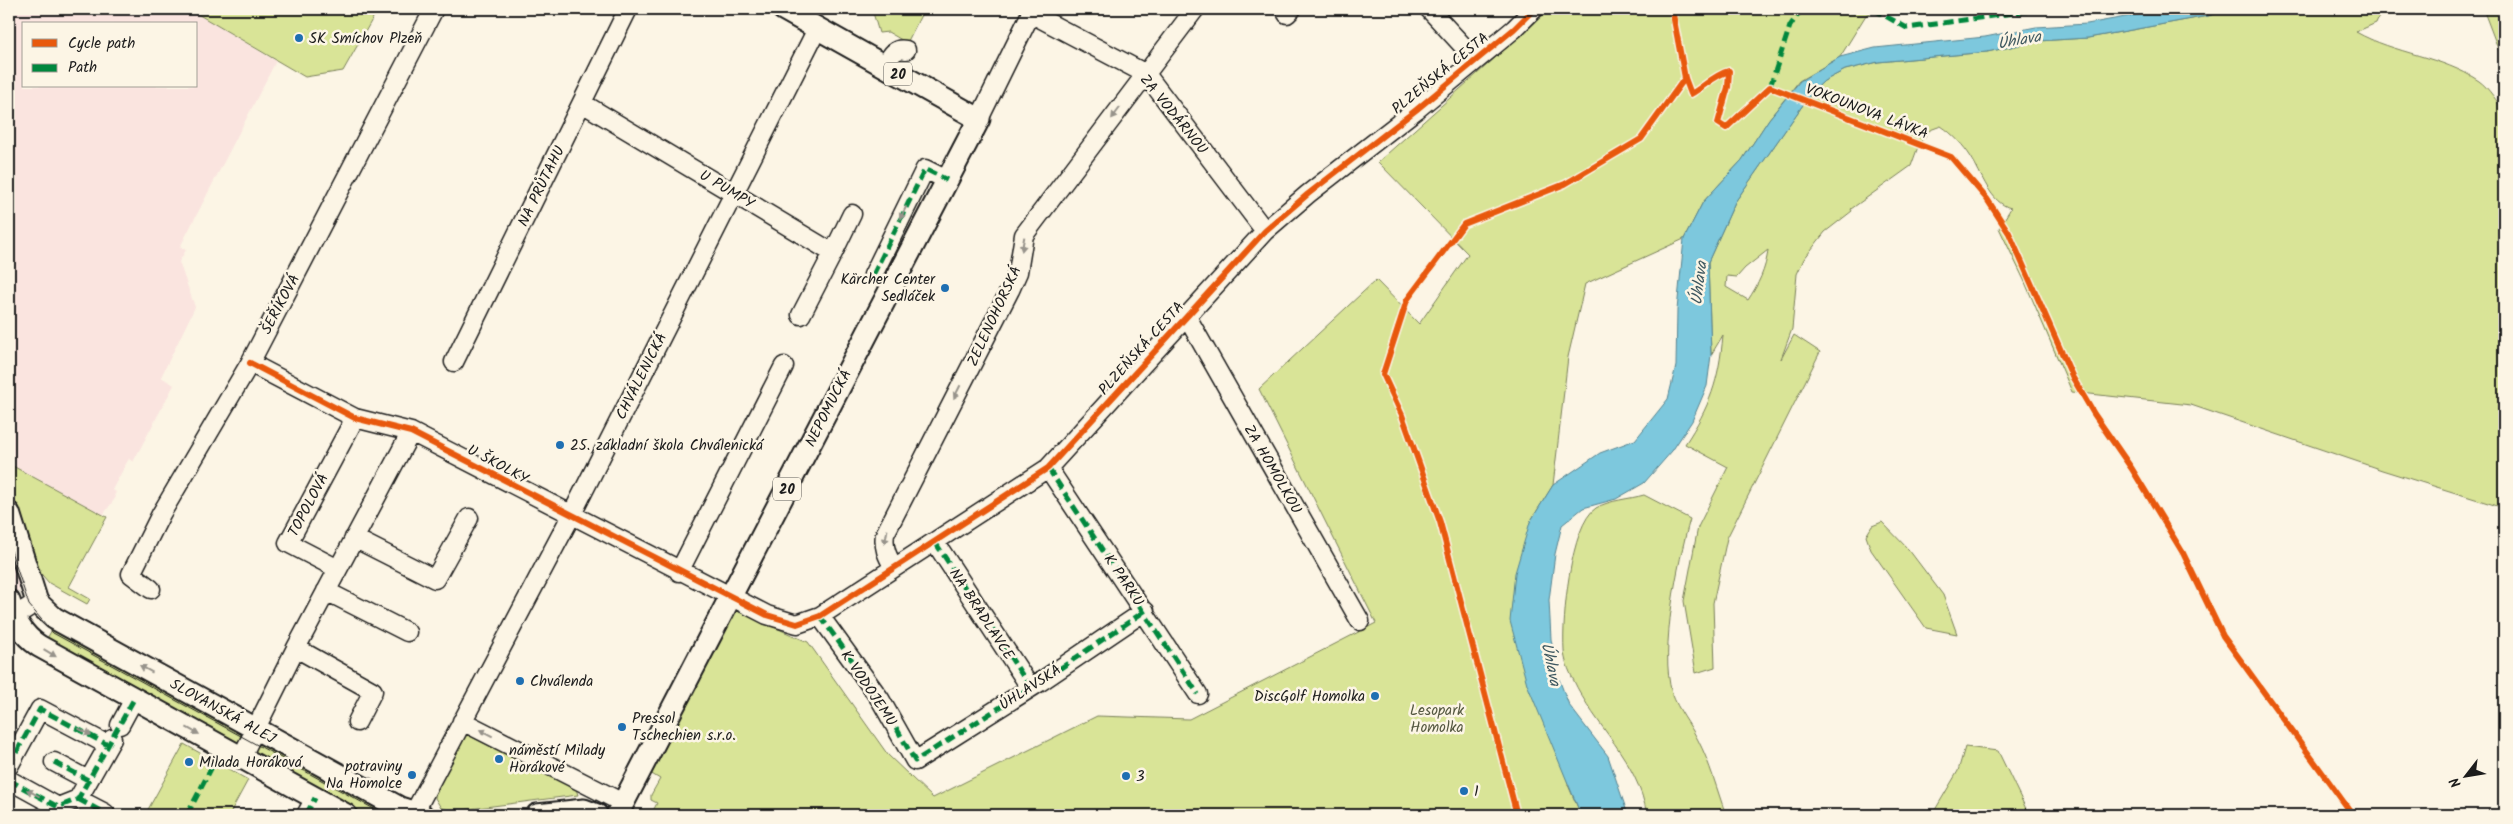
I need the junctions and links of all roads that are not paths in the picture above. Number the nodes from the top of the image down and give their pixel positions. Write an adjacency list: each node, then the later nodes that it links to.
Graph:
1 (434, 9): 24 (street, ŠEŘÍKOVÁ)
2 (628, 9): 13 (street, NA PRŮTAHU)
3 (782, 9): 8 (main road, 20)
4 (1195, 9): 12 (street, ZELENOHORSKÁ)
5 (1429, 9): 10 (street)
6 (1534, 9): 10 (street, PLZEŇSKÁ CESTA)
7 (1032, 11): 12 (street, ZA VODÁRNOU); 14 (street, NEPOMUCKÁ)
8 (817, 29): 11 (main road, 20); 16 (street, CHVÁLENICKÁ)
9 (906, 50): 11 (street)
10 (1476, 60): 18 (street, PLZEŇSKÁ CESTA)
11 (884, 66): 14 (main road, 20)
12 (1146, 74): 18 (street, ZA VODÁRNOU); 34 (street, ZELENOHORSKÁ, one-way to 34)
13 (582, 103): 16 (street, U PUMPY); 23 (street, NA PRŮTAHU)
14 (979, 119): 15 (main road, NEPOMUCKÁ / 20)
15 (947, 180): 20 (street, one-way to 20); 39 (main road, NEPOMUCKÁ / 20)
16 (733, 192): 19 (street, U PUMPY); 30 (street, CHVÁLENICKÁ)
17 (852, 214): 19 (street)
18 (1265, 231): 22 (street, PLZEŇSKÁ CESTA)
19 (833, 253): 21 (street)
20 (873, 274)
21 (801, 315)
22 (1186, 317): 28 (street, PLZEŇSKÁ CESTA); 44 (street, ZA HOMOLKOU)
23 (454, 362)
24 (250, 363): 26 (street, U ŠKOLKY); 37 (street, ŠEŘÍKOVÁ)
25 (784, 366): 36 (street)
26 (355, 418): 27 (street, U ŠKOLKY); 35 (street, TOPOLOVÁ)
27 (411, 432): 30 (street, U ŠKOLKY); 32 (street)
28 (1048, 468): 33 (street, PLZEŇSKÁ CESTA); 41 (street, K PARKU)
29 (9, 513): 40 (main road)
30 (571, 516): 36 (street, U ŠKOLKY); 50 (street, CHVÁLENICKÁ)
31 (469, 518): 32 (street)
32 (354, 538): 35 (street)
33 (935, 542): 34 (street, PLZEŇSKÁ CESTA); 47 (street, NA BRADLAVCE)
34 (894, 568): 42 (street, PLZEŇSKÁ CESTA)
35 (338, 569): 38 (street)
36 (679, 572): 39 (street, U ŠKOLKY)
37 (151, 589)
38 (326, 590): 45 (street); 46 (street)
39 (731, 597): 42 (street, PLZEŇSKÁ CESTA); 62 (main road, NEPOMUCKÁ / 20)
40 (37, 602): 43 (street); 52 (main road, SLOVANSKÁ ALEJ, one-way to 40)
41 (1145, 610): 47 (street, ÚHLAVSKÁ); 48 (street, K PARKU)
42 (820, 616): 56 (street, K VODOJEMU)
43 (10, 617): 49 (main road, one-way to 49)
44 (1360, 621)
45 (407, 632)
46 (296, 648): 51 (street); 52 (street)
47 (1030, 687): 56 (street, ÚHLAVSKÁ)
48 (1198, 694)
49 (134, 699): 53 (street); 54 (main road, one-way to 54)
50 (462, 721): 62 (street, one-way to 50); 64 (street)
51 (357, 722)
52 (256, 729): 54 (street); 64 (main road, SLOVANSKÁ ALEJ)
53 (114, 736): 57 (street, one-way to 53); 59 (street)
54 (241, 758): 61 (main road)
55 (54, 762): 59 (street)
56 (915, 762)
57 (9, 766)
58 (9, 780): 60 (street, one-way to 58)
59 (88, 780): 60 (street)
60 (65, 807): 63 (street)
61 (311, 807): 66 (main road)
62 (620, 808): 65 (main road)
63 (105, 814)
64 (417, 814)
65 (594, 814): 67 (main road)
66 (346, 815)
67 (537, 815)

